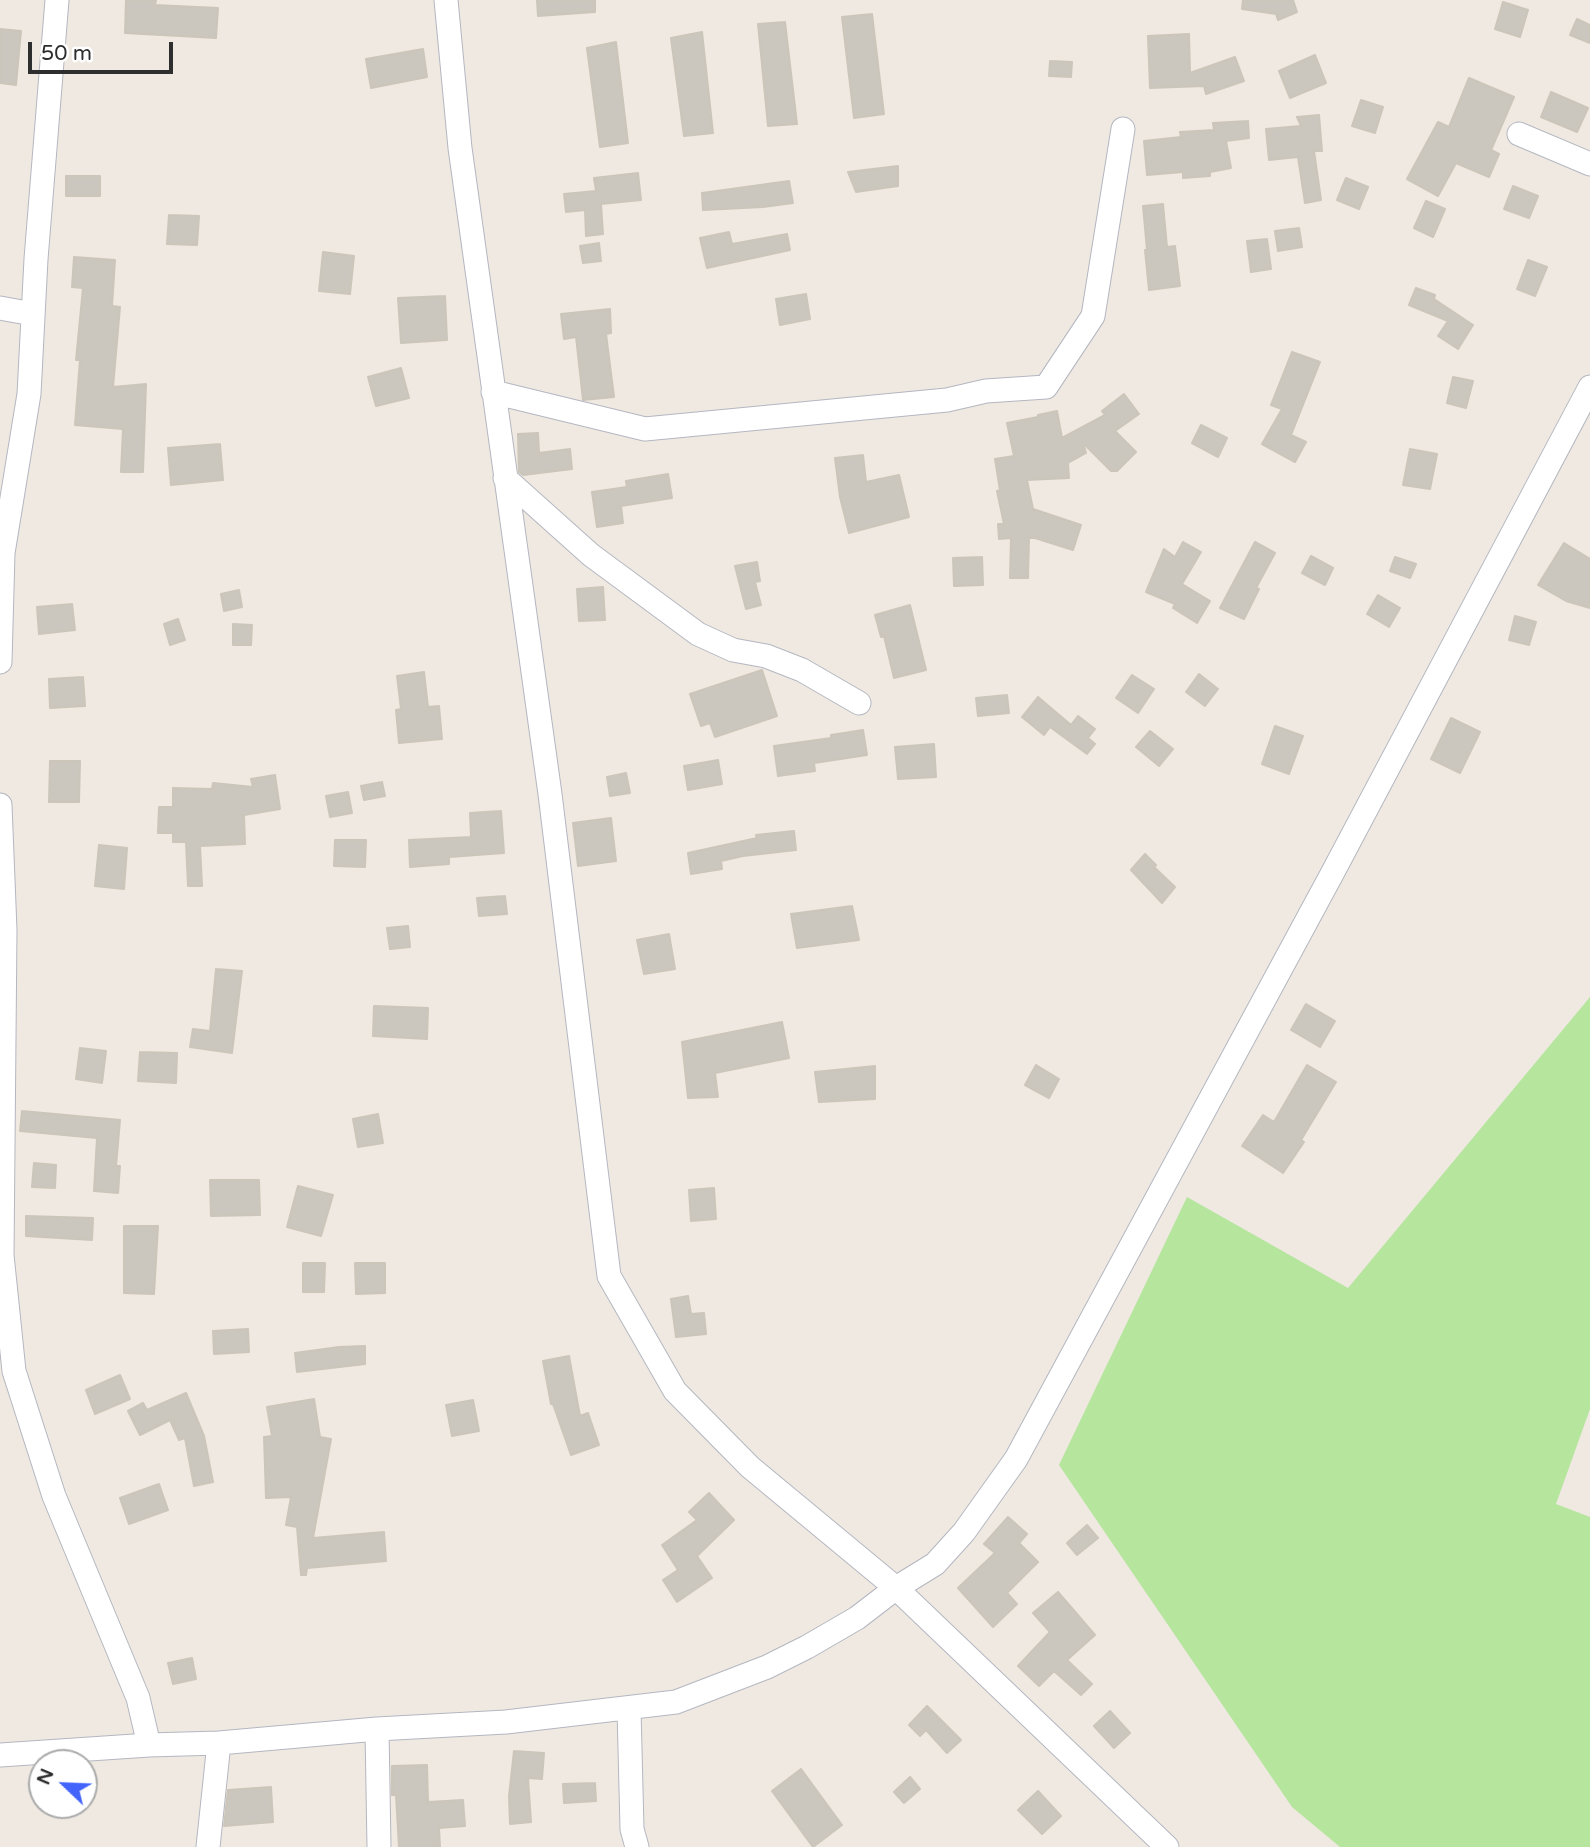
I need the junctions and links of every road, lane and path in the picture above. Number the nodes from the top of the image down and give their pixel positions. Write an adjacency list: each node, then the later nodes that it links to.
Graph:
1 (57, 0): 7 (street)
2 (446, 0): 9 (street)
3 (1124, 129): 9 (street)
4 (1519, 134): 5 (street)
5 (1590, 164)
6 (0, 308): 7 (street)
7 (33, 314): 11 (street)
8 (1590, 387): 15 (street)
9 (493, 392): 10 (street)
10 (505, 478): 12 (street); 15 (street)
11 (0, 663)
12 (859, 703)
13 (0, 805): 14 (street)
14 (1, 1255): 19 (street)
15 (896, 1588): 16 (street); 24 (street)
16 (629, 1709): 17 (street); 23 (street)
17 (377, 1728): 18 (street); 22 (street)
18 (219, 1743): 19 (street); 21 (street)
19 (149, 1745): 20 (street)
20 (0, 1755)
21 (208, 1847)
22 (379, 1847)
23 (637, 1847)
24 (1167, 1847)

